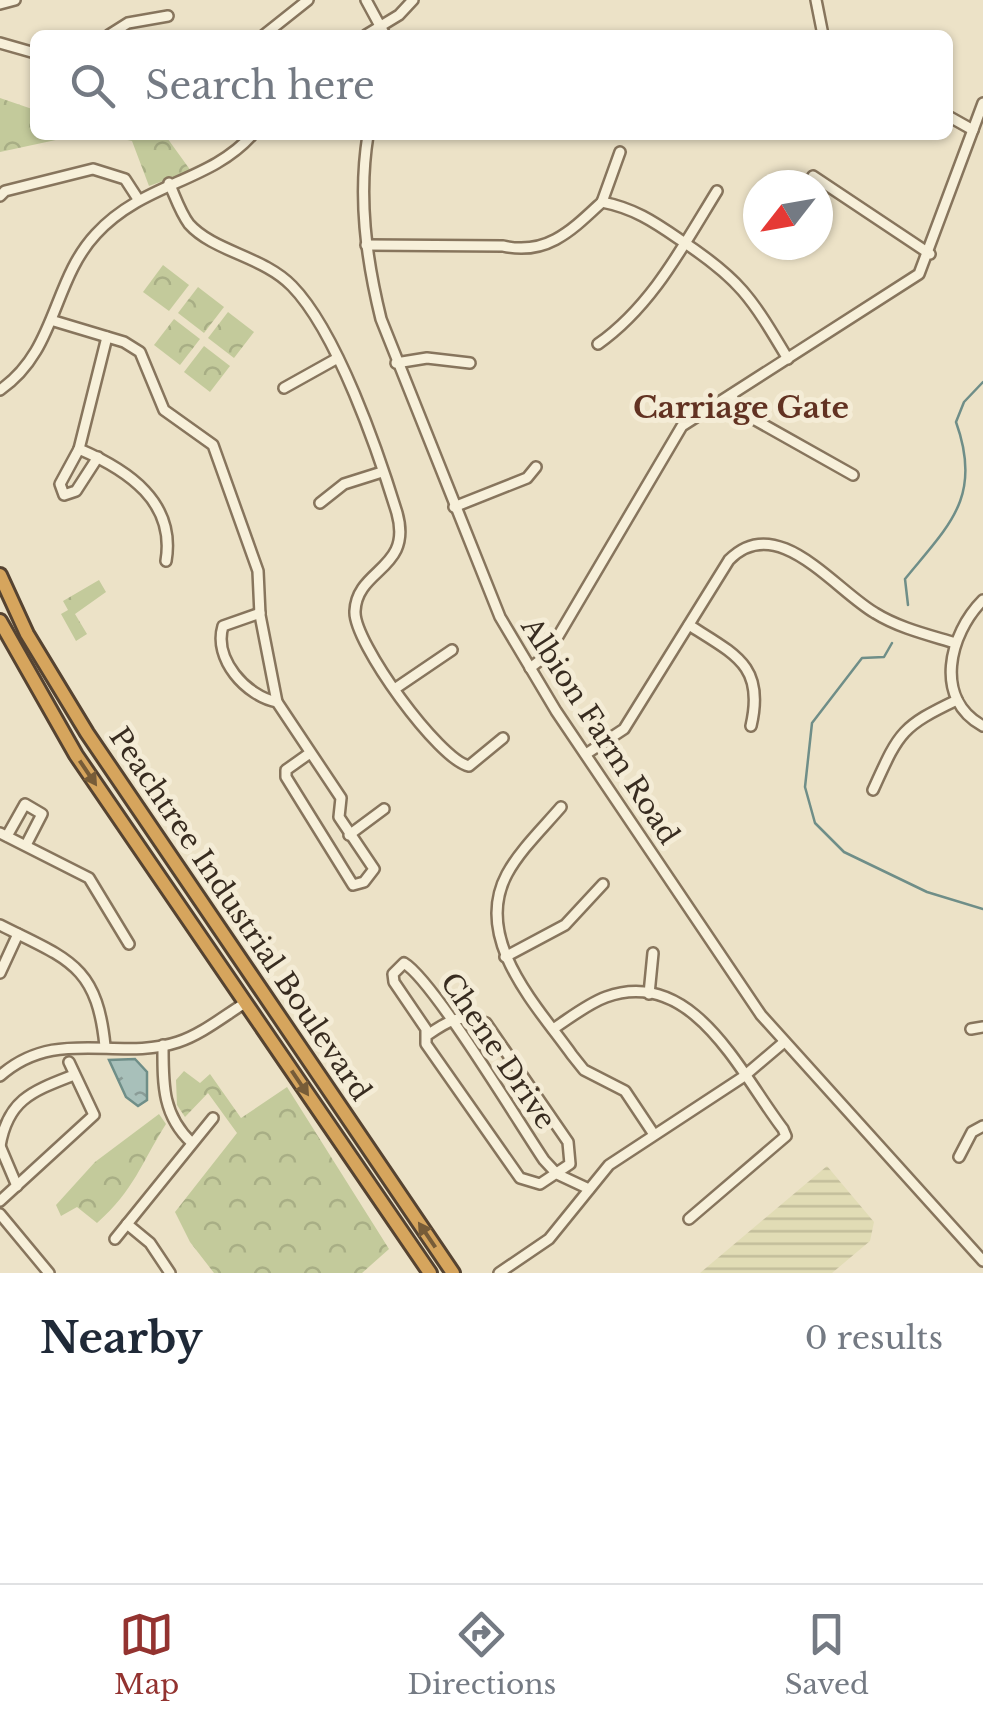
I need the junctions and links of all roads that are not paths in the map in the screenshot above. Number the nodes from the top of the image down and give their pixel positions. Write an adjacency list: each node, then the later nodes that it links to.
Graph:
1 (16, 0): 6 (street)
2 (308, 0): 9 (street)
3 (366, 0): 10 (street)
4 (413, 0): 10 (street)
5 (816, 0): 11 (street)
6 (0, 4)
7 (168, 16): 8 (street)
8 (117, 30)
9 (270, 30)
10 (383, 30)
11 (822, 30)
12 (0, 44): 13 (street)
13 (30, 52)
14 (983, 103): 16 (street)
15 (953, 119): 16 (street)
16 (974, 130): 28 (street)
17 (247, 140): 20 (street)
18 (368, 140): 27 (street, Albion Farm Road)
19 (620, 152): 25 (street)
20 (169, 183): 21 (street); 32 (street)
21 (129, 188): 24 (street); 29 (street)
22 (833, 189): 28 (street)
23 (716, 191): 26 (street)
24 (2, 192)
25 (602, 202): 26 (street); 27 (street)
26 (685, 242): 31 (street); 33 (street)
27 (366, 245): 34 (street, Albion Farm Road)
28 (930, 254): 33 (street)
29 (54, 321): 30 (street); 37 (street)
30 (107, 337): 39 (street); 49 (street)
31 (598, 344)
32 (336, 359): 36 (street); 42 (street)
33 (788, 359): 38 (street)
34 (396, 363): 35 (street); 45 (street, Albion Farm Road)
35 (470, 363)
36 (284, 388)
37 (0, 390)
38 (731, 395): 43 (street); 54 (street)
39 (79, 449): 40 (street); 40 (street)
40 (98, 457): 46 (street)
41 (536, 467): 45 (street)
42 (382, 472): 44 (street); 55 (street)
43 (854, 475)
44 (320, 503)
45 (454, 507): 54 (street, Albion Farm Road)
46 (166, 562)
47 (0, 574): 108 (highway, Peachtree Industrial Boulevard, one-way to 47)
48 (983, 600): 52 (street)
49 (260, 613): 57 (street); 57 (street)
50 (0, 621): 77 (highway, Peachtree Industrial Boulevard, one-way to 77)
51 (690, 625): 52 (street); 58 (street); 62 (street)
52 (956, 643): 56 (street)
53 (452, 650): 55 (street)
54 (530, 668): 62 (street, Albion Farm Road)
55 (396, 688): 60 (street)
56 (958, 700): 59 (street); 63 (street)
57 (277, 702): 61 (street)
58 (751, 726)
59 (983, 726)
60 (503, 738)
61 (310, 753): 67 (street); 67 (street)
62 (586, 754): 83 (street, Albion Farm Road)
63 (874, 790)
64 (561, 807): 74 (street)
65 (384, 810): 67 (street)
66 (4, 834): 68 (street); 68 (street)
67 (349, 835)
68 (26, 845): 72 (street)
69 (604, 884): 74 (street)
70 (0, 925): 71 (street)
71 (18, 934): 75 (street); 85 (street)
72 (129, 944)
73 (653, 953): 76 (street)
74 (506, 957): 80 (street)
75 (0, 973)
76 (649, 994): 80 (street); 89 (street)
77 (245, 1003): 84 (street); 107 (highway, Peachtree Industrial Boulevard, one-way to 107)
78 (449, 1020): 82 (street); 82 (street, Chene Drive); 96 (street, Chene Drive); 96 (street)
79 (983, 1028): 81 (street)
80 (553, 1029): 92 (street)
81 (971, 1029)
82 (426, 1036): 96 (street)
83 (783, 1043): 89 (street); 104 (street, Albion Farm Road)
84 (162, 1045): 85 (street); 93 (street)
85 (104, 1046): 88 (street)
86 (69, 1062): 87 (street)
87 (74, 1075): 94 (street); 97 (street)
88 (0, 1076)
89 (743, 1077): 92 (street); 101 (street)
90 (213, 1118): 93 (street)
91 (983, 1126): 95 (street)
92 (653, 1134): 98 (street)
93 (192, 1144): 102 (street)
94 (0, 1146): 97 (street)
95 (959, 1157)
96 (556, 1174): 98 (street)
97 (16, 1186): 99 (street)
98 (589, 1189): 109 (street)
99 (0, 1201)
100 (0, 1214): 105 (street)
101 (689, 1219)
102 (127, 1224): 103 (street); 106 (street)
103 (115, 1238)
104 (983, 1261)
105 (49, 1273)
106 (170, 1273)
107 (430, 1273)
108 (453, 1273)
109 (499, 1273)

